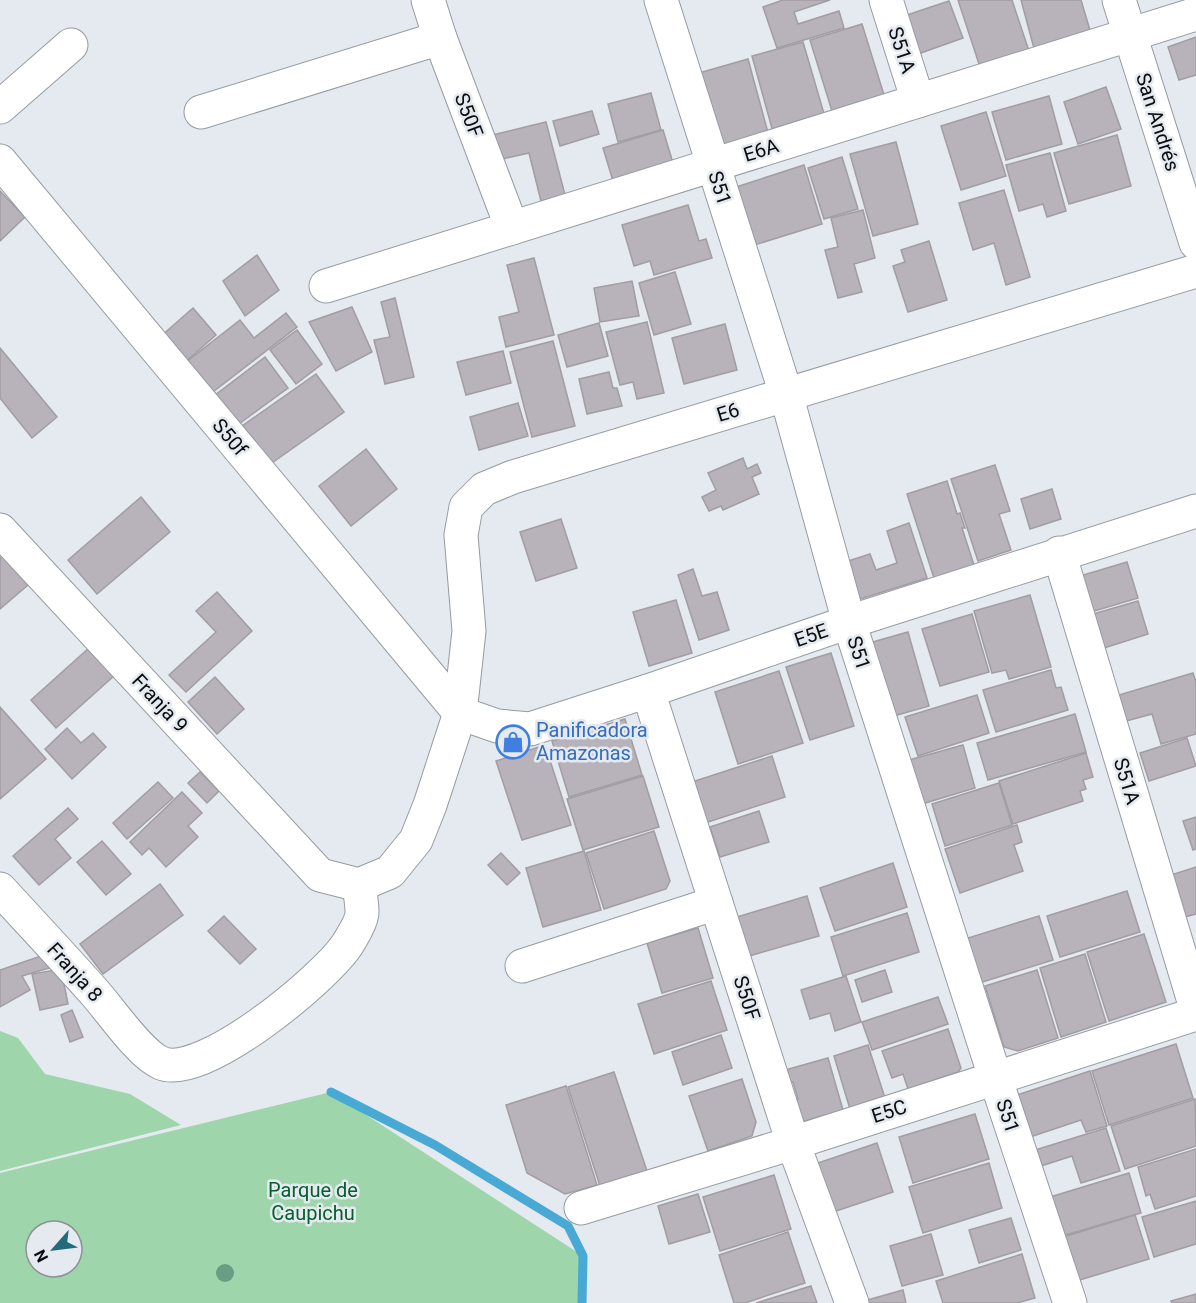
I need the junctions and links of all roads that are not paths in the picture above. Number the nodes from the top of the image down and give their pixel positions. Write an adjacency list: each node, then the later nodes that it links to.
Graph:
1 (428, 0): 7 (street, S50F)
2 (661, 0): 13 (street, S51)
3 (886, 0): 9 (street, S51A)
4 (1119, 0): 6 (street, San Andrés)
5 (1196, 14): 6 (street, E6A)
6 (1130, 34): 9 (street, E6A); 15 (street, San Andrés)
7 (440, 38): 11 (street); 14 (street, S50F)
8 (71, 45): 10 (street)
9 (918, 101): 13 (street, E6A)
10 (0, 107)
11 (201, 112)
12 (0, 161): 24 (street, S50f)
13 (713, 165): 14 (street, E6A); 18 (street, S51)
14 (512, 228): 17 (street, E6A)
15 (1196, 243)
16 (1196, 271): 18 (street, E6)
17 (326, 286)
18 (786, 394): 22 (street, S51); 24 (street, E6)
19 (1196, 511): 21 (street, E5E)
20 (0, 530): 25 (street, Franja 9)
21 (1059, 553): 22 (street, E5E); 29 (street, S51A)
22 (849, 622): 23 (street, E5E); 31 (street, S51)
23 (648, 691): 24 (street, E5E); 27 (street, S50F)
24 (460, 712): 25 (street, E6)
25 (359, 885): 26 (street, Franja 8)
26 (0, 889)
27 (716, 903): 28 (street); 32 (street, S50F)
28 (522, 966)
29 (1196, 1008)
30 (1196, 1014): 31 (street, E5C)
31 (995, 1077): 32 (street, E5C); 35 (street, S51)
32 (793, 1143): 33 (street, E5C); 34 (street, S50F)
33 (581, 1208)
34 (852, 1303)
35 (1070, 1303)

